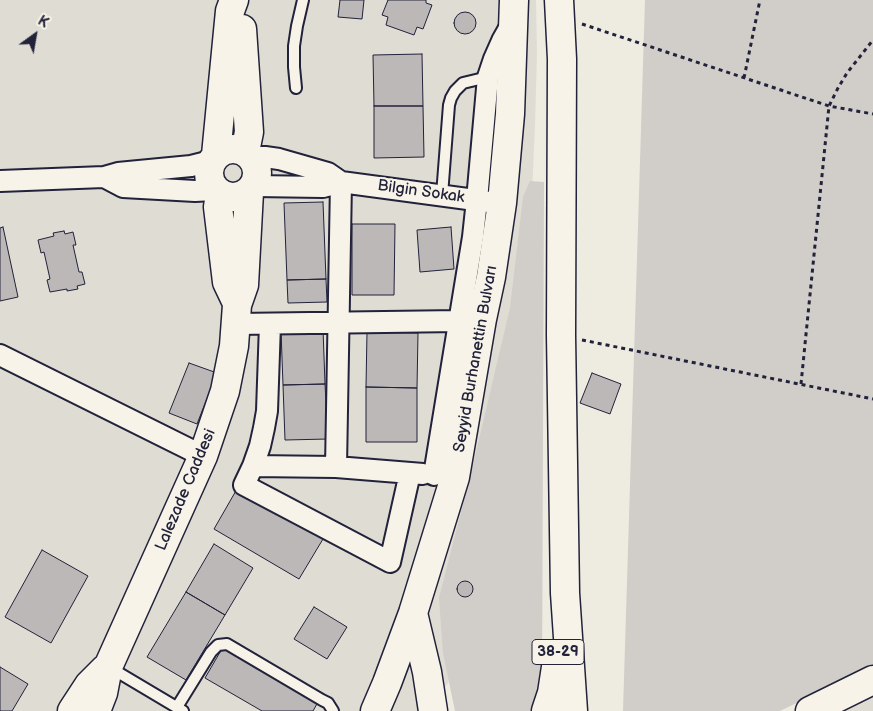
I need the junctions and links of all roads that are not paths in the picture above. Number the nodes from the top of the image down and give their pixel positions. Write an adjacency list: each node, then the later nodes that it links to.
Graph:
1 (236, 0): 7 (main road); 8 (main road)
2 (303, 0): 6 (lane)
3 (559, 8): 26 (main road)
4 (514, 10): 5 (street); 15 (main road, Seyyid Burhanettin Bulvarı)
5 (488, 77): 14 (lane); 15 (street)
6 (296, 88)
7 (248, 154): 8 (main road); 11 (street, Bilgin Sokak); 12 (main road)
8 (214, 158): 9 (street); 13 (main road)
9 (104, 177): 10 (street); 13 (street)
10 (0, 181)
11 (341, 182): 12 (street, Bilgin Sokak); 14 (street, Bilgin Sokak); 19 (street)
12 (251, 189): 13 (main road); 16 (main road, Lalezade Caddesi)
13 (217, 192): 16 (main road)
14 (442, 195): 15 (street, Bilgin Sokak)
15 (490, 202): 17 (street); 25 (main road, Seyyid Burhanettin Bulvarı)
16 (237, 315): 18 (street); 21 (main road, Lalezade Caddesi)
17 (459, 321): 19 (street); 25 (street)
18 (270, 324): 19 (street); 22 (street)
19 (339, 324): 23 (street)
20 (0, 355): 21 (street)
21 (203, 456): 28 (main road, Lalezade Caddesi)
22 (253, 466): 23 (street); 24 (street)
23 (336, 467): 24 (street)
24 (410, 473): 25 (street)
25 (444, 476): 27 (main road, Seyyid Burhanettin Bulvarı)
26 (565, 593): 36 (main road, 38-29); 37 (main road)
27 (413, 613): 34 (main road, Seyyid Burhanettin Bulvarı); 35 (main road)
28 (108, 666): 30 (lane); 31 (main road, Lalezade Caddesi); 32 (main road, Lalezade Caddesi)
29 (873, 680): 38 (main road)
30 (180, 709): 33 (lane)
31 (72, 711)
32 (96, 711)
33 (333, 711)
34 (375, 711)
35 (433, 711)
36 (546, 711)
37 (573, 711)
38 (810, 711)

